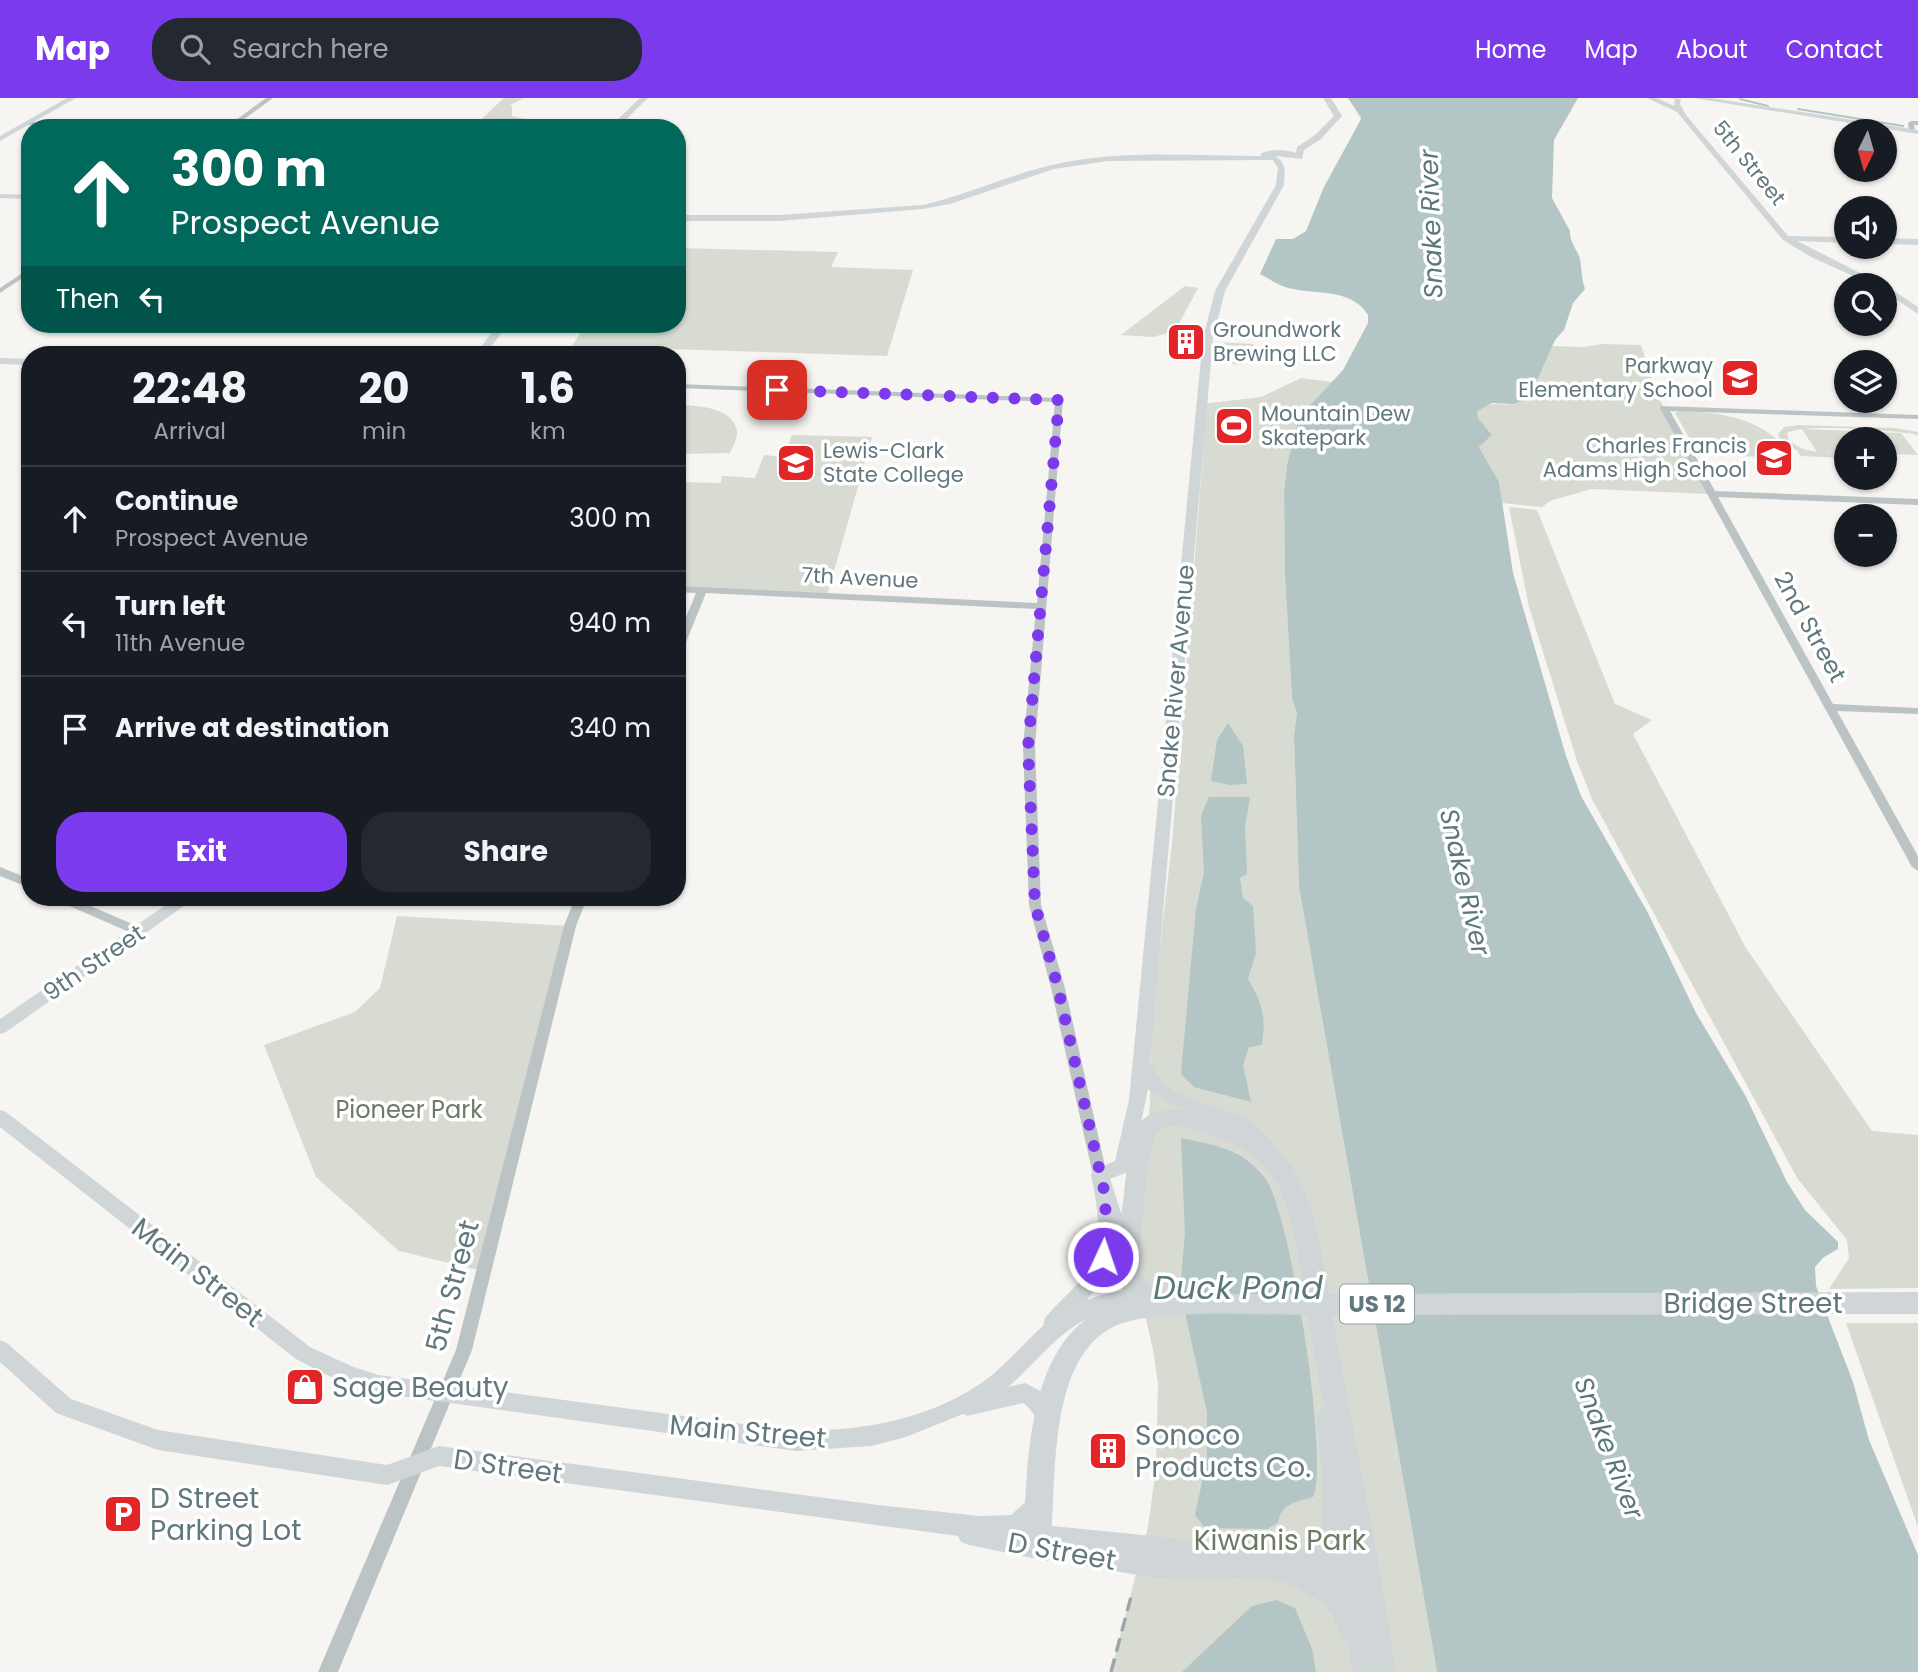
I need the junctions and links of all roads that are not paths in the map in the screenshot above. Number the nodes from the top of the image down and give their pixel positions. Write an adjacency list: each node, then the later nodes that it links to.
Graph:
1 (72, 98): 12 (main road)
2 (270, 98): 13 (street)
3 (644, 98): 14 (main road)
4 (1697, 98): 11 (main road)
5 (1708, 98): 6 (main road); 11 (main road)
6 (1733, 98)
7 (1748, 98): 11 (main road)
8 (1659, 99): 10 (main road); 10 (main road, 5th Street)
9 (1330, 100): 19 (main road, Snake River Avenue)
10 (1677, 105): 11 (main road); 28 (main road, 5th Street)
11 (1810, 116): 18 (main road); 18 (main road)
12 (36, 119)
13 (241, 119)
14 (622, 119)
15 (10, 123): 16 (main road)
16 (21, 124)
17 (21, 128): 20 (main road)
18 (1914, 129)
19 (1323, 132): 21 (main road); 23 (main road, Snake River Avenue)
20 (2, 140)
21 (1278, 156): 22 (main road); 23 (main road); 24 (main road)
22 (1212, 157): 27 (main road)
23 (1296, 159): 24 (main road, Snake River Avenue)
24 (1280, 185): 57 (main road, Snake River Avenue)
25 (0, 196): 26 (main road)
26 (21, 197)
27 (686, 218)
28 (1786, 238): 29 (main road); 32 (main road, 5th Street)
29 (1834, 240)
30 (1897, 241): 31 (main road)
31 (1918, 242)
32 (1853, 273)
33 (21, 276): 34 (street)
34 (0, 291)
35 (1897, 296): 36 (main road)
36 (1918, 311)
37 (0, 361): 38 (main road)
38 (21, 362)
39 (686, 386): 45 (street)
40 (1918, 417): 41 (street, 2nd Street)
41 (1712, 494): 42 (street); 47 (street, 2nd Street)
42 (1918, 502)
43 (686, 589): 44 (street, 7th Avenue)
44 (702, 590): 45 (street, 7th Avenue); 46 (street)
45 (1040, 606): 62 (street)
46 (686, 630)
47 (1830, 707): 48 (street); 49 (street, 2nd Street)
48 (1918, 711)
49 (1918, 867)
50 (0, 871): 51 (street)
51 (21, 880)
52 (80, 906): 55 (street)
53 (176, 906): 55 (main road, 9th Street)
54 (578, 906): 71 (street, 5th Street)
55 (140, 932): 56 (main road, 9th Street)
56 (0, 1028)
57 (1143, 1057): 58 (main road, Snake River Avenue); 60 (main road)
58 (1138, 1100): 60 (main road); 61 (main road); 62 (main road, Snake River Avenue)
59 (0, 1117): 71 (main road, Main Street)
60 (1272, 1158): 61 (highway); 70 (highway, US 12)
61 (1136, 1172): 64 (highway)
62 (1100, 1175): 63 (main road)
63 (1106, 1199): 64 (main road); 68 (main road)
64 (1126, 1261): 65 (highway)
65 (1161, 1303): 66 (highway, Main Street / US 12); 68 (main road, Main Street); 74 (highway, US 12)
66 (1587, 1303): 67 (highway, Bridge Street / US 12)
67 (1918, 1303)
68 (1041, 1340): 73 (main road, Main Street)
69 (0, 1349): 75 (main road, D Street)
70 (1327, 1355): 72 (highway, US 12); 82 (highway, US 12)
71 (446, 1393): 73 (main road, Main Street); 75 (street, 5th Street)
72 (1329, 1404): 81 (highway); 82 (highway, US 12)
73 (950, 1409): 74 (main road)
74 (1048, 1418): 76 (highway, US 12)
75 (417, 1463): 77 (main road, D Street); 83 (street, 5th Street)
76 (1040, 1502): 77 (main road, D Street); 78 (highway, US 12); 79 (highway)
77 (878, 1516): 78 (main road, D Street)
78 (1037, 1543): 79 (highway, D Street); 80 (main road, D Street)
79 (1080, 1545): 80 (highway, D Street)
80 (1247, 1566): 81 (highway, D Street)
81 (1281, 1568): 82 (highway, D Street); 84 (highway)
82 (1359, 1571): 85 (highway, US 12); 86 (highway, US 12)
83 (328, 1672)
84 (1359, 1672)
85 (1367, 1672)
86 (1381, 1672)

